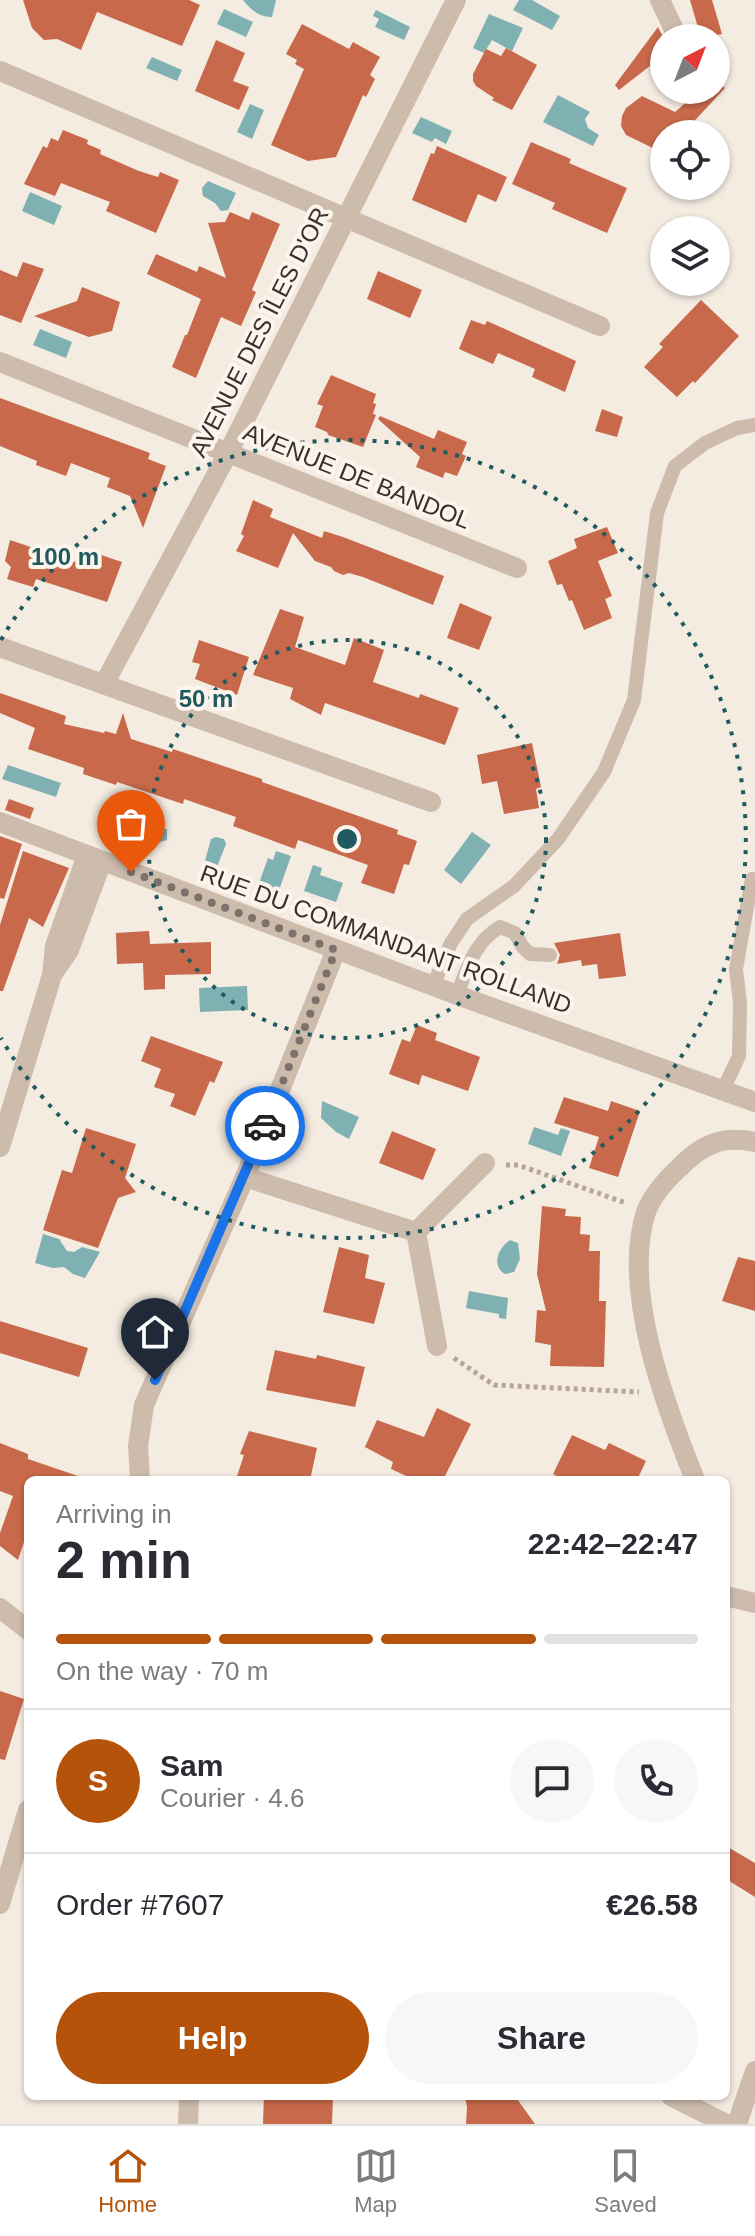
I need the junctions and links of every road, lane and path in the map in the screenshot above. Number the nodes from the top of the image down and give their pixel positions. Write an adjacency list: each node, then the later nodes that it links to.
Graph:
1 (456, 0): 5 (street, AVENUE DES ÎLES D'OR)
2 (660, 0): 3 (street)
3 (671, 24)
4 (0, 71): 5 (street)
5 (345, 218): 6 (street); 9 (street, AVENUE DES ÎLES D'OR)
6 (600, 326)
7 (0, 362): 9 (street, AVENUE DE BANDOL)
8 (755, 425): 19 (lane)
9 (228, 453): 10 (street, AVENUE DE BANDOL); 12 (street, AVENUE DES ÎLES D'OR)
10 (517, 568)
11 (0, 647): 12 (street)
12 (104, 684): 13 (street)
13 (431, 802)
14 (0, 822): 15 (street, RUE DU COMMANDANT ROLLAND)
15 (94, 858): 17 (street, RUE DU COMMANDANT ROLLAND); 24 (street)
16 (752, 879): 21 (lane)
17 (336, 950): 19 (street, RUE DU COMMANDANT ROLLAND); 26 (street)
18 (550, 955): 20 (lane)
19 (433, 986): 20 (street, RUE DU COMMANDANT ROLLAND)
20 (457, 995): 21 (street, RUE DU COMMANDANT ROLLAND)
21 (723, 1090): 22 (street, RUE DU COMMANDANT ROLLAND)
22 (755, 1102)
23 (755, 1142): 27 (street)
24 (0, 1147)
25 (485, 1163): 27 (path); 28 (street)
26 (245, 1177): 28 (street); 31 (street)
27 (647, 1210): 30 (street)
28 (416, 1232): 29 (street)
29 (437, 1346): 30 (path)
30 (665, 1393): 32 (street)
31 (140, 1476)
32 (693, 1476)
33 (730, 1597): 34 (street)
34 (755, 1603)
35 (0, 1608): 36 (street)
36 (24, 1627)
37 (24, 1817): 38 (street)
38 (7, 1848): 39 (street)
39 (4, 1871): 40 (street)
40 (0, 1904)
41 (755, 2071): 46 (street)
42 (189, 2100): 44 (street)
43 (679, 2100): 45 (street)
44 (188, 2124)
45 (726, 2124)
46 (737, 2124)

